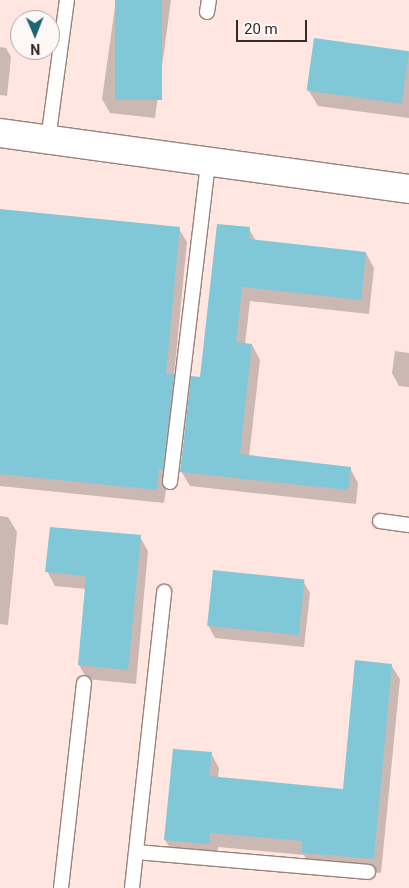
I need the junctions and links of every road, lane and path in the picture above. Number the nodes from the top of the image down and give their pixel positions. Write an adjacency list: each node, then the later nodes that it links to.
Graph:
1 (67, 0): 3 (lane)
2 (0, 133): 3 (street)
3 (48, 140): 4 (street)
4 (208, 163): 5 (street); 6 (lane)
5 (409, 189)
6 (170, 482)
7 (380, 521): 8 (lane)
8 (409, 525)
9 (164, 592): 11 (lane)
10 (84, 683): 13 (lane)
11 (137, 852): 12 (lane); 14 (lane)
12 (368, 872)
13 (61, 888)
14 (132, 888)

